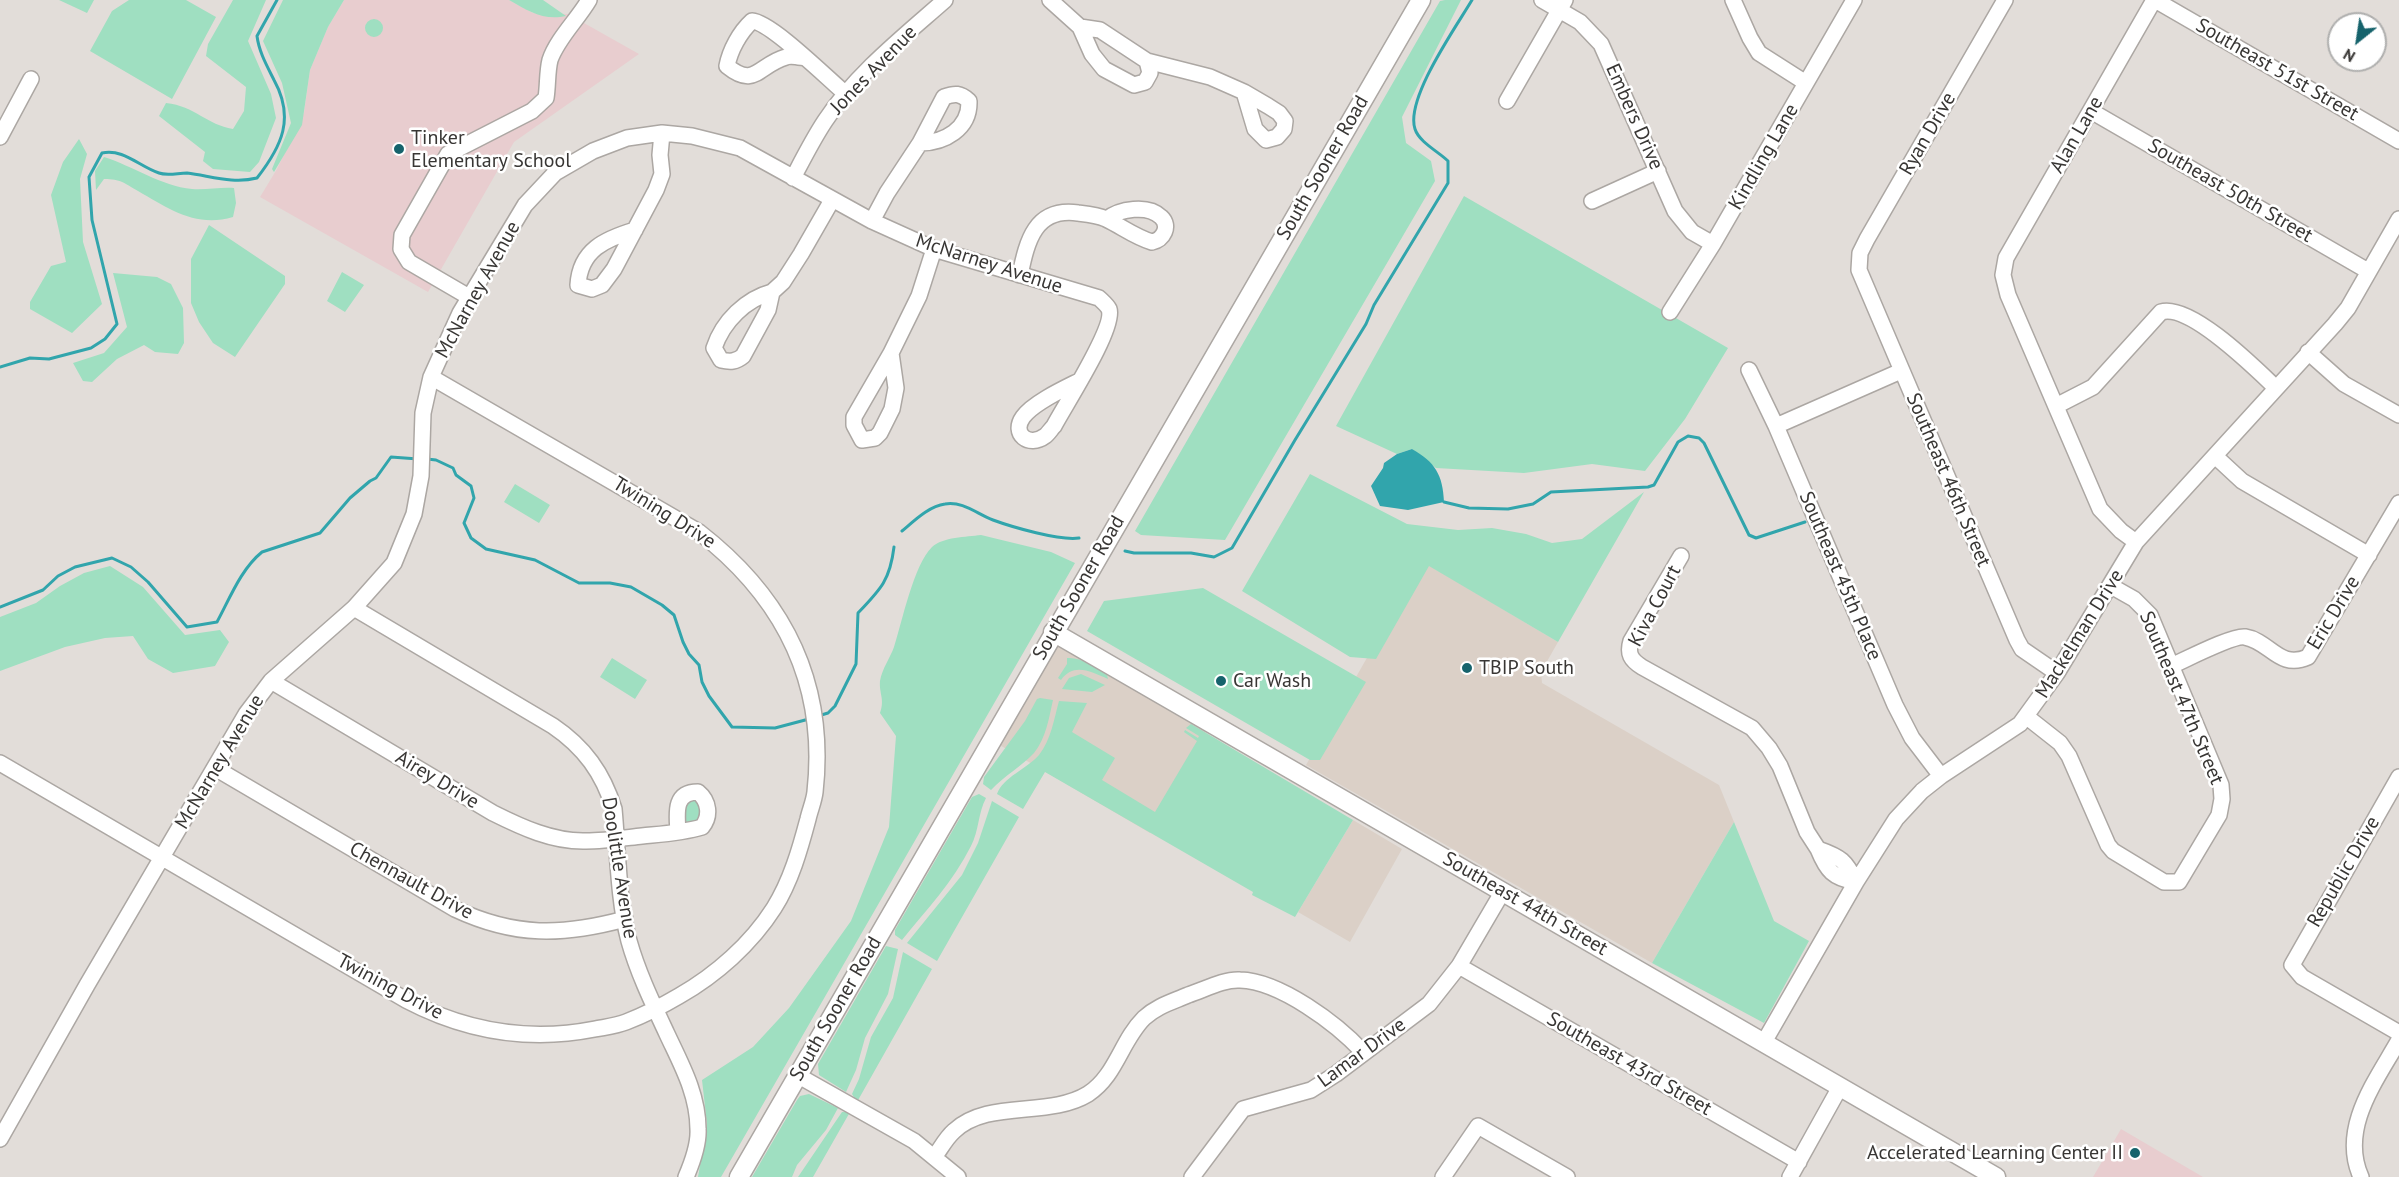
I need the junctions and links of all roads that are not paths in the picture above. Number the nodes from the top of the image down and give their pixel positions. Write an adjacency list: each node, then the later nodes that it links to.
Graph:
1 (589, 0): 38 (street)
2 (945, 0): 17 (street, Jones Avenue)
3 (1050, 0): 11 (street)
4 (1421, 0): 57 (main road, South Sooner Road)
5 (1542, 0): 10 (street, Embers Drive)
6 (1733, 0): 15 (street)
7 (1854, 0): 15 (street, Kindling Lane)
8 (2005, 0): 34 (street, Ryan Drive)
9 (2155, 0): 19 (street, Alan Lane); 22 (street, Southeast 51st Street)
10 (1562, 5): 18 (street); 24 (street, Embers Drive)
11 (1080, 27): 13 (street); 13 (street)
12 (805, 58): 12 (street); 17 (street)
13 (1147, 61): 16 (street)
14 (32, 79): 21 (street)
15 (1806, 83): 32 (street, Kindling Lane)
16 (1244, 92)
17 (846, 94): 25 (street, Jones Avenue)
18 (1507, 101)
19 (2091, 111): 35 (street, Southeast 50th Street); 47 (street, Alan Lane)
20 (662, 133): 25 (street, McNarney Avenue); 31 (street); 38 (street, McNarney Avenue)
21 (0, 137)
22 (2399, 141)
23 (920, 143): 30 (street)
24 (1658, 171): 27 (street); 32 (street, Embers Drive)
25 (793, 178): 26 (street, McNarney Avenue)
26 (832, 200): 30 (street, McNarney Avenue); 37 (street)
27 (1592, 201)
28 (1107, 219): 36 (street)
29 (2399, 219): 35 (street, Mackelman Drive)
30 (872, 221): 33 (street, McNarney Avenue)
31 (635, 230)
32 (1713, 244): 39 (street, Kindling Lane)
33 (934, 249): 36 (street, McNarney Avenue); 41 (street)
34 (1859, 270): 43 (street, Southeast 46th Street)
35 (2368, 271): 40 (street, Mackelman Drive)
36 (1020, 275): 45 (street, McNarney Avenue)
37 (772, 292): 37 (street)
38 (469, 297): 44 (street, McNarney Avenue)
39 (1670, 312)
40 (2308, 352): 46 (street, Mackelman Drive); 48 (street)
41 (891, 353): 41 (street)
42 (1749, 370): 49 (street, Southeast 45th Place)
43 (1901, 371): 49 (street); 59 (street, Southeast 46th Street)
44 (431, 377): 56 (street, McNarney Avenue); 73 (street, Twining Drive)
45 (1078, 381)
46 (2276, 388): 47 (street); 50 (street, Mackelman Drive)
47 (2056, 406): 52 (street)
48 (2399, 415)
49 (1776, 426): 64 (street, Southeast 45th Place)
50 (2215, 456): 52 (street, Mackelman Drive); 53 (street)
51 (2399, 503): 53 (street, Eric Drive)
52 (2136, 543): 55 (street, Mackelman Drive)
53 (2369, 555): 58 (street, Eric Drive)
54 (1681, 556): 69 (street, Kiva Court)
55 (2111, 586): 58 (street, Southeast 47th Street); 59 (street, Mackelman Drive)
56 (354, 608): 60 (street, McNarney Avenue); 67 (street, Doolittle Avenue)
57 (1053, 632): 70 (main road, Southeast 44th Street); 78 (main road, South Sooner Road)
58 (2171, 666): 61 (street, Southeast 47th Street)
59 (2057, 674): 61 (street, Mackelman Drive)
60 (271, 681): 63 (street, McNarney Avenue); 67 (street, Airey Drive)
61 (2026, 717): 64 (street, Mackelman Drive)
62 (0, 763): 68 (street, Twining Drive)
63 (215, 768): 68 (street, McNarney Avenue); 71 (street, Chennault Drive)
64 (1941, 776): 69 (street, Mackelman Drive)
65 (2399, 777): 74 (street, Republic Drive)
66 (678, 832): 67 (street, Airey Drive)
67 (617, 838): 71 (street, Doolittle Avenue)
68 (163, 857): 73 (street, Twining Drive); 80 (street, McNarney Avenue)
69 (1856, 882): 76 (street, Mackelman Drive)
70 (1503, 891): 72 (street, Lamar Drive); 76 (main road, Southeast 44th Street)
71 (625, 920): 73 (street, Doolittle Avenue)
72 (1459, 966): 77 (street, Lamar Drive); 82 (street, Southeast 43rd Street)
73 (655, 1009): 83 (street, Doolittle Avenue)
74 (2399, 1033)
75 (2399, 1040): 91 (street)
76 (1764, 1042): 79 (main road, Southeast 44th Street)
77 (1363, 1052): 81 (street); 86 (street, Lamar Drive)
78 (798, 1075): 81 (street); 84 (main road, South Sooner Road)
79 (1840, 1087): 82 (street); 90 (main road, Southeast 44th Street)
80 (0, 1139)
81 (935, 1156): 85 (street)
82 (1799, 1162): 89 (street)
83 (686, 1177)
84 (739, 1177)
85 (958, 1177)
86 (1192, 1177)
87 (1443, 1177): 88 (street)
88 (1567, 1177)
89 (1790, 1177)
90 (1996, 1177)
91 (2361, 1177)

